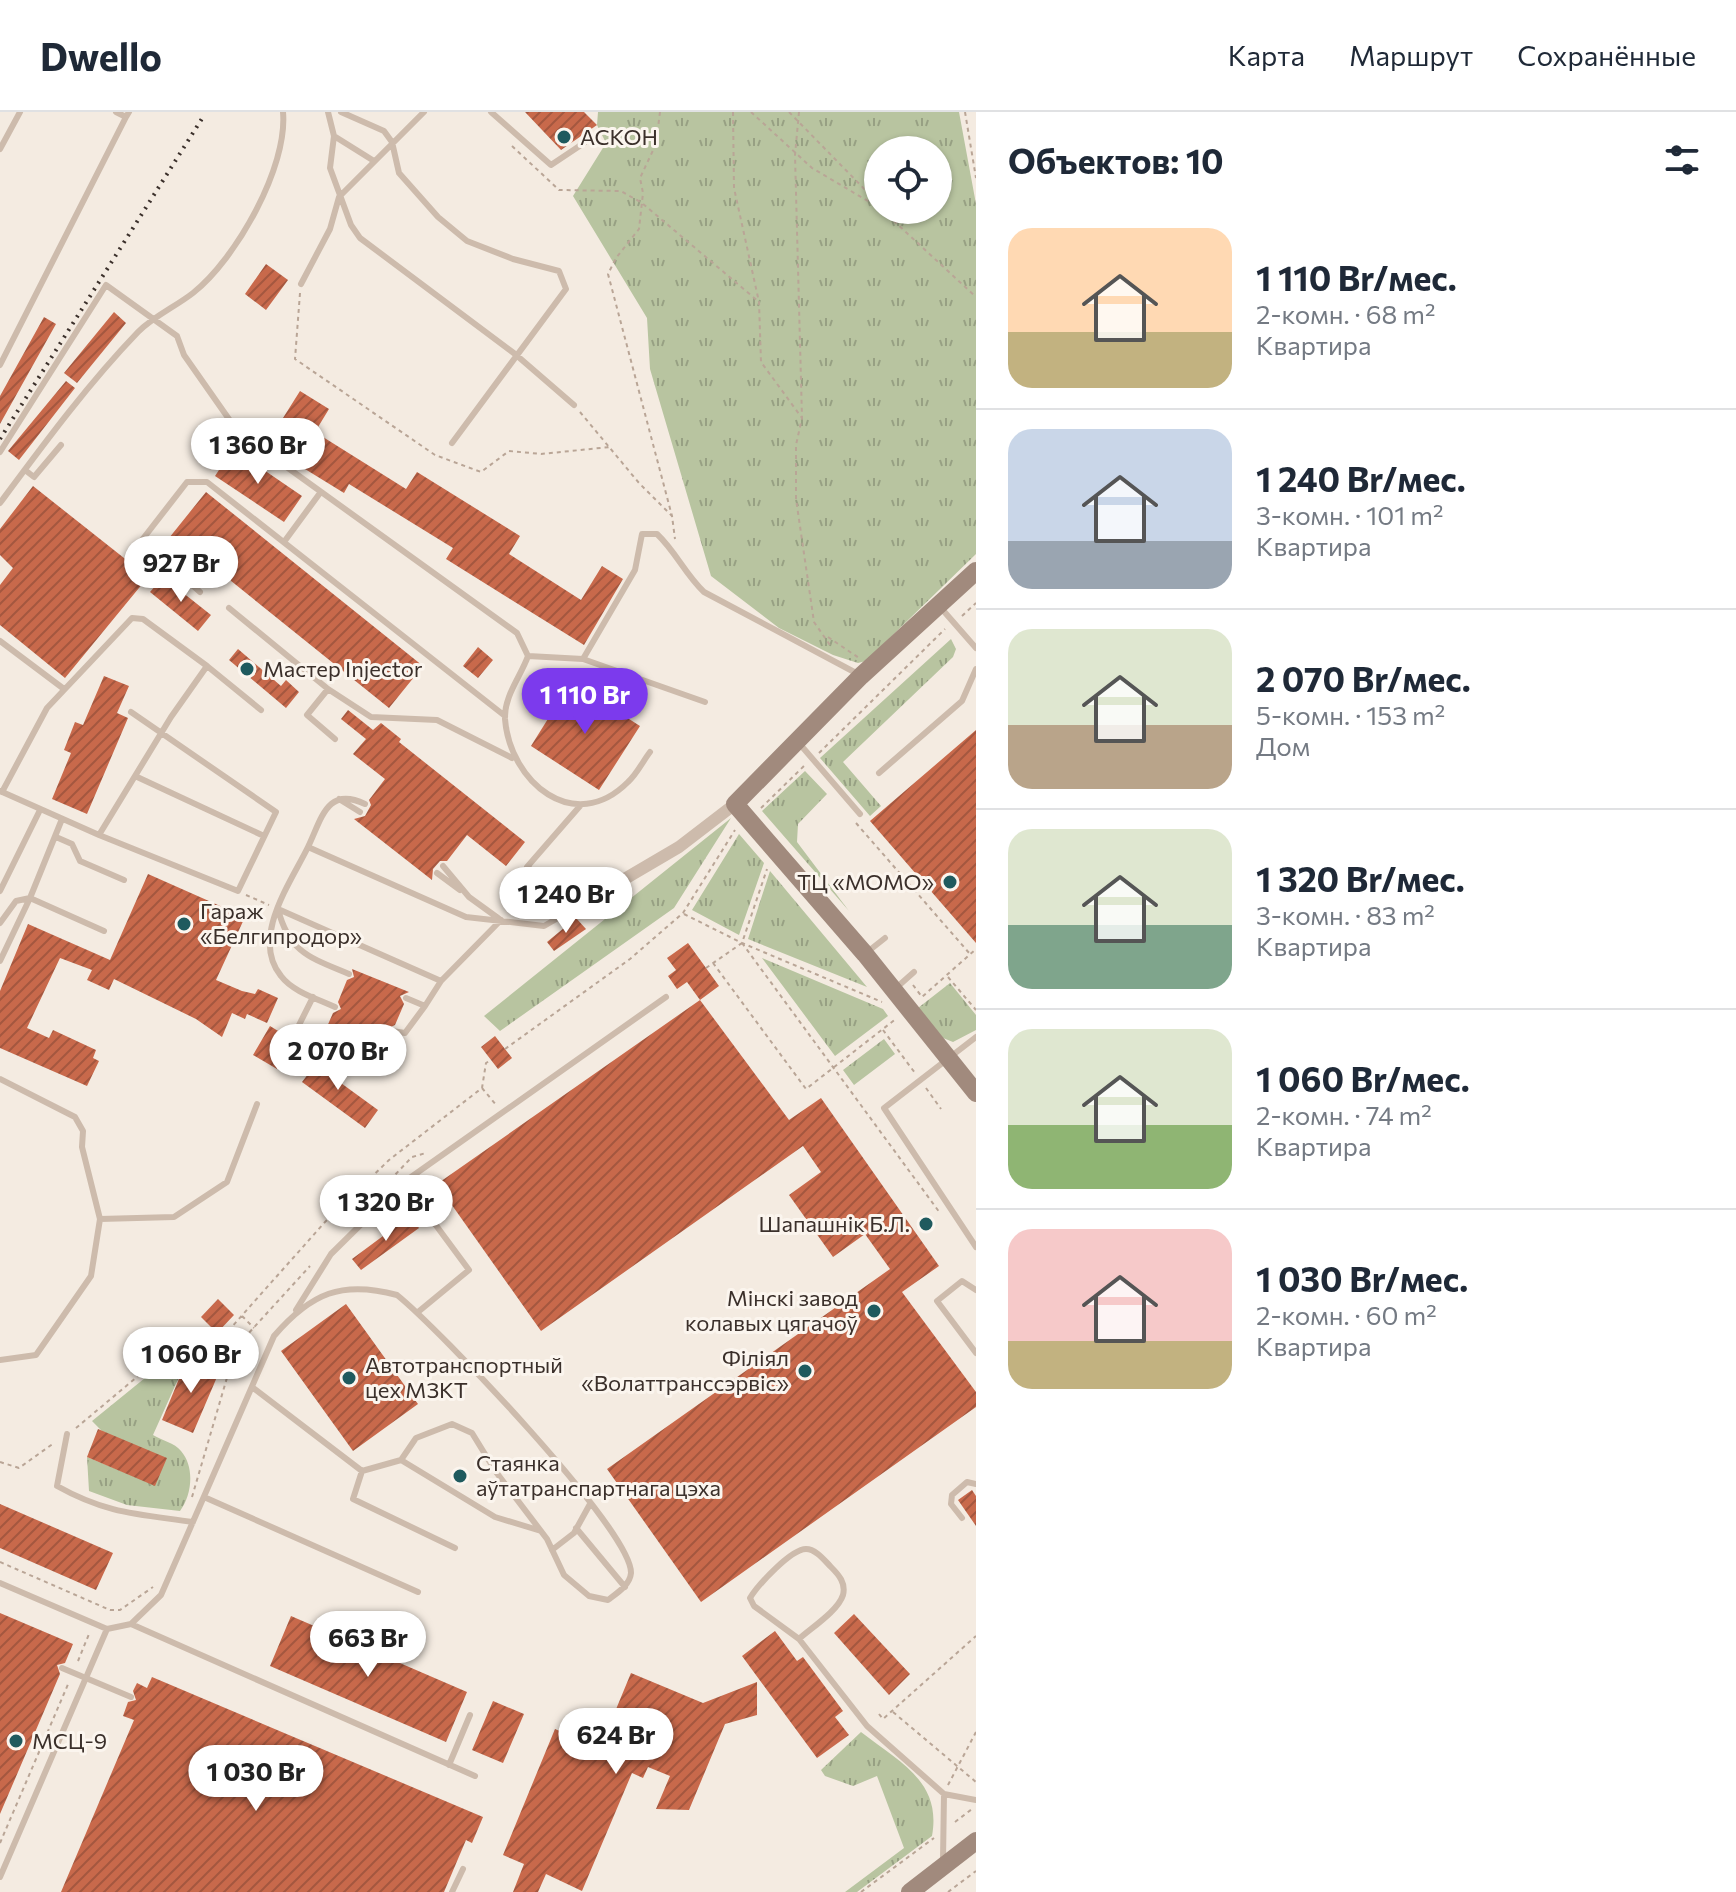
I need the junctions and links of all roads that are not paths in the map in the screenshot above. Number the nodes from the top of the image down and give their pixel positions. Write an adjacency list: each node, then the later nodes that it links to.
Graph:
1 (20, 112): 12 (lane)
2 (116, 112): 8 (lane)
3 (283, 112): 16 (lane)
4 (328, 112): 9 (lane)
5 (341, 112): 10 (lane)
6 (424, 112): 10 (lane)
7 (491, 112): 11 (lane)
8 (128, 115): 18 (lane)
9 (334, 136): 13 (lane); 14 (lane)
10 (392, 142): 13 (lane); 17 (lane)
11 (584, 143)
12 (0, 149)
13 (374, 161): 14 (lane)
14 (339, 197): 15 (lane); 17 (lane)
15 (301, 284)
16 (154, 318): 22 (lane); 23 (lane); 24 (lane)
17 (515, 354): 19 (lane); 20 (lane)
18 (0, 365)
19 (574, 405)
20 (452, 443)
21 (61, 445): 23 (lane)
22 (0, 452)
23 (25, 470): 25 (lane)
24 (320, 493): 26 (lane); 33 (lane)
25 (0, 503)
26 (284, 542): 28 (lane); 43 (lane)
27 (976, 571): 29 (street)
28 (200, 592)
29 (938, 606): 32 (lane); 36 (street)
30 (229, 608): 39 (lane)
31 (0, 641): 38 (lane)
32 (976, 648)
33 (528, 656): 34 (lane); 43 (lane)
34 (583, 659): 36 (lane); 40 (lane)
35 (207, 666): 38 (lane); 41 (lane); 44 (lane)
36 (860, 667): 46 (street)
37 (976, 669): 49 (lane)
38 (64, 689): 51 (lane)
39 (328, 689): 45 (lane); 48 (lane)
40 (705, 702)
41 (261, 710)
42 (131, 712): 44 (lane)
43 (505, 716): 48 (lane)
44 (163, 730): 50 (lane); 61 (lane)
45 (335, 739)
46 (796, 740): 54 (street); 58 (lane)
47 (650, 752): 55 (lane)
48 (512, 758): 55 (lane)
49 (879, 773)
50 (135, 776): 60 (lane); 61 (lane)
51 (1, 792): 56 (lane)
52 (337, 798): 53 (lane); 57 (lane); 63 (lane)
53 (365, 804)
54 (735, 804): 70 (street); 76 (street)
55 (580, 806): 70 (lane)
56 (40, 810): 59 (lane); 67 (lane)
57 (360, 812)
58 (860, 814)
59 (62, 819): 60 (lane); 62 (lane)
60 (99, 835): 61 (lane)
61 (264, 836)
62 (56, 837): 66 (lane); 69 (lane)
63 (308, 847): 71 (lane); 72 (lane)
64 (443, 866): 68 (lane)
65 (437, 873): 68 (lane)
66 (124, 880)
67 (0, 891)
68 (469, 897): 72 (lane)
69 (30, 898): 73 (lane); 74 (lane); 77 (lane)
70 (575, 908): 72 (lane)
71 (278, 909): 79 (lane); 80 (lane); 81 (lane)
72 (501, 920): 80 (lane)
73 (0, 923)
74 (104, 931)
75 (885, 938): 76 (lane)
76 (865, 954): 83 (street)
77 (0, 961)
78 (914, 972): 83 (lane)
79 (349, 974)
80 (441, 981): 85 (lane)
81 (313, 997): 86 (lane); 90 (lane)
82 (666, 997): 94 (lane)
83 (890, 997): 89 (street)
84 (406, 998): 85 (lane)
85 (425, 1006): 87 (lane)
86 (335, 1007)
87 (392, 1031)
88 (976, 1037): 89 (lane)
89 (949, 1058): 92 (street); 96 (lane)
90 (356, 1069)
91 (0, 1079): 95 (lane)
92 (976, 1093)
93 (257, 1104): 95 (lane)
94 (404, 1182): 98 (lane); 99 (lane)
95 (100, 1219): 101 (lane)
96 (976, 1247)
97 (976, 1290): 100 (lane)
98 (418, 1312): 99 (lane); 108 (lane)
99 (294, 1313): 102 (lane)
100 (976, 1353)
101 (0, 1360)
102 (252, 1387): 105 (lane); 107 (lane)
103 (67, 1434): 110 (lane)
104 (401, 1460): 105 (lane); 112 (lane); 112 (lane)
105 (362, 1471): 113 (lane)
106 (976, 1484): 109 (lane)
107 (204, 1497): 110 (lane); 117 (lane)
108 (590, 1504): 111 (lane); 116 (lane)
109 (962, 1518)
110 (193, 1522): 118 (lane)
111 (576, 1528): 114 (lane); 116 (lane)
112 (541, 1531): 114 (lane)
113 (455, 1548)
114 (552, 1550): 116 (lane)
115 (0, 1583): 119 (lane)
116 (625, 1587)
117 (418, 1592)
118 (131, 1624): 119 (lane); 124 (lane)
119 (107, 1629): 131 (lane)
120 (799, 1639): 120 (lane); 126 (lane)
121 (62, 1668): 122 (lane, bridge)
122 (131, 1697)
123 (470, 1715): 124 (lane)
124 (449, 1765): 125 (lane)
125 (475, 1776)
126 (944, 1794): 127 (lane); 129 (lane)
127 (976, 1802)
128 (974, 1845): 129 (street)
129 (942, 1867): 133 (street)
130 (463, 1869): 132 (lane)
131 (0, 1877)
132 (452, 1892)
133 (910, 1892)

